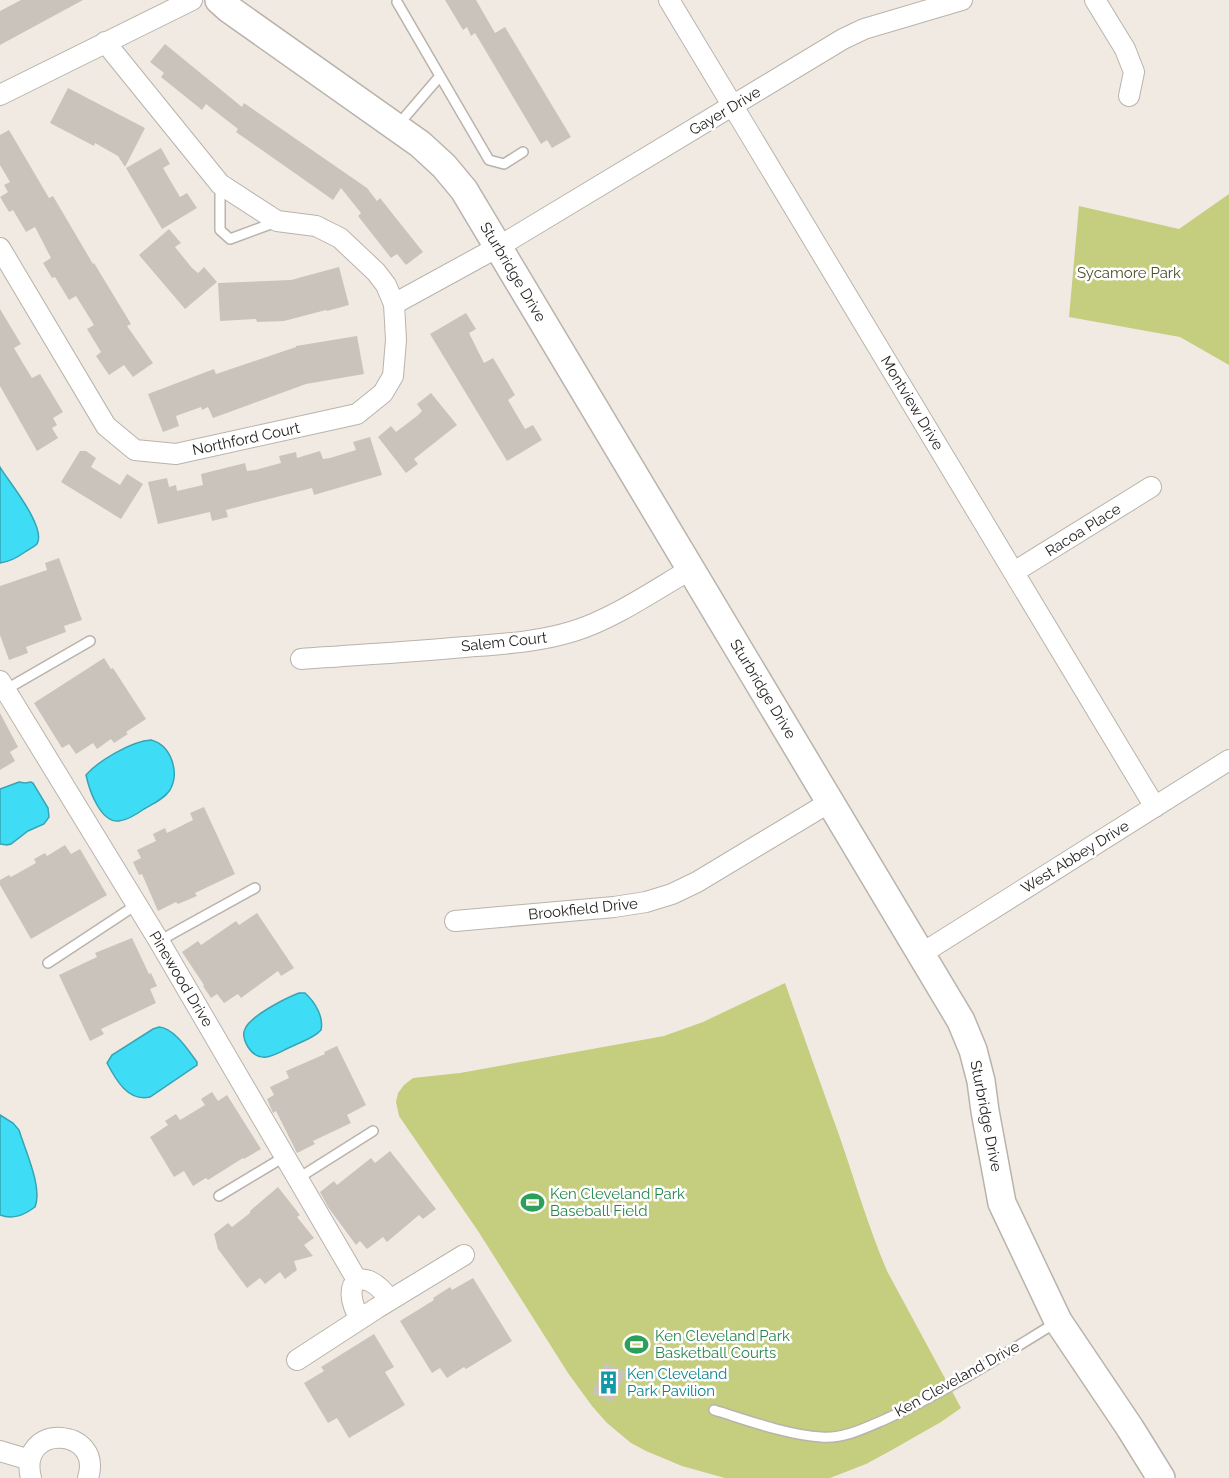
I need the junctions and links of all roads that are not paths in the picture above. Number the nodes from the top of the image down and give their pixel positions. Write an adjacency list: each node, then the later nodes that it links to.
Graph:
1 (192, 0): 7 (street)
2 (219, 0): 12 (street, Sturbridge Drive)
3 (669, 0): 11 (street, Montview Drive)
4 (962, 0): 11 (street, Gayer Drive)
5 (1095, 0): 10 (street)
6 (397, 2): 8 (lane)
7 (105, 42): 9 (street); 14 (street)
8 (440, 76): 12 (lane); 13 (lane)
9 (0, 95)
10 (1129, 96)
11 (733, 106): 16 (street, Gayer Drive); 21 (street, Montview Drive)
12 (396, 127): 16 (street, Sturbridge Drive)
13 (523, 152)
14 (220, 184): 15 (street); 15 (lane)
15 (277, 222): 18 (street)
16 (498, 247): 18 (street); 20 (street, Sturbridge Drive)
17 (0, 248): 18 (street, Northford Court)
18 (394, 304)
19 (1151, 487): 21 (street, Racoa Place)
20 (691, 569): 23 (street, Salem Court); 26 (street, Sturbridge Drive)
21 (1014, 572): 27 (street, Montview Drive)
22 (90, 641): 24 (lane)
23 (301, 659)
24 (3, 685): 29 (street, Pinewood Drive)
25 (1229, 760): 27 (street, West Abbey Drive)
26 (830, 802): 30 (street, Brookfield Drive); 32 (street, Sturbridge Drive)
27 (1155, 807): 32 (street, West Abbey Drive)
28 (255, 888): 31 (lane)
29 (136, 905): 31 (street, Pinewood Drive); 33 (lane)
30 (455, 921)
31 (159, 941): 35 (street, Pinewood Drive)
32 (921, 954): 42 (street, Sturbridge Drive)
33 (48, 963)
34 (373, 1131): 36 (lane)
35 (285, 1157): 36 (street, Pinewood Drive); 37 (lane)
36 (297, 1179): 39 (street, Pinewood Drive)
37 (219, 1196)
38 (464, 1255): 40 (street)
39 (357, 1280): 40 (street); 41 (street)
40 (390, 1300): 41 (street)
41 (360, 1320): 43 (street)
42 (1058, 1321): 44 (lane, Ken Cleveland Drive); 48 (street, Sturbridge Drive)
43 (297, 1360)
44 (714, 1410)
45 (0, 1451): 46 (street)
46 (31, 1469): 47 (street)
47 (88, 1478)
48 (1161, 1478)

